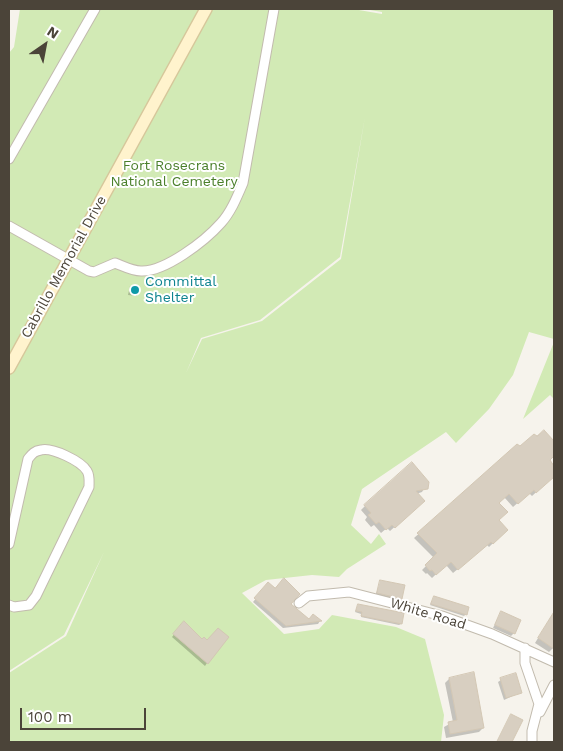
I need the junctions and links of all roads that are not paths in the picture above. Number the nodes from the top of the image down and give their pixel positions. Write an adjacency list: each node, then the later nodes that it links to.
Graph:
1 (95, 9): 4 (street)
2 (206, 9): 6 (main road, Cabrillo Memorial Drive)
3 (274, 9): 6 (street)
4 (9, 159)
5 (9, 226): 6 (street)
6 (67, 259): 7 (main road, Cabrillo Memorial Drive)
7 (9, 368)
8 (12, 514): 9 (street); 11 (street)
9 (9, 544)
10 (299, 603): 12 (street, White Road)
11 (9, 605)
12 (525, 648): 13 (street, White Road); 15 (street)
13 (554, 662)
14 (554, 685): 15 (street)
15 (532, 731): 16 (street); 17 (street)
16 (527, 742)
17 (532, 742)

